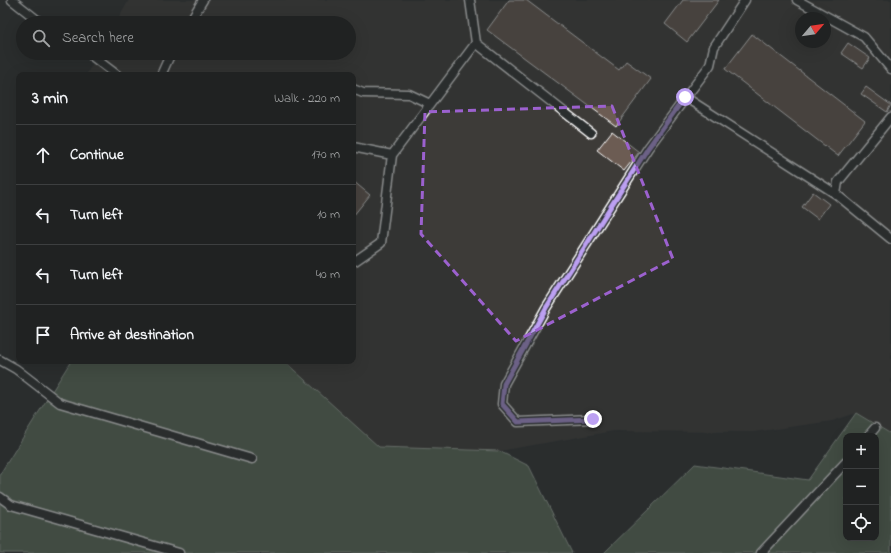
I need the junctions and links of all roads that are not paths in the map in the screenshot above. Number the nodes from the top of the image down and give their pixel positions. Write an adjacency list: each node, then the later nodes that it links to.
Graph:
1 (12, 0): 6 (lane)
2 (203, 0): 7 (lane)
3 (470, 0): 8 (lane)
4 (745, 0): 15 (lane)
5 (797, 0): 11 (lane)
6 (32, 16)
7 (193, 16)
8 (476, 43): 16 (lane); 18 (lane)
9 (97, 60): 12 (lane)
10 (168, 60): 13 (lane)
11 (891, 68)
12 (113, 72)
13 (162, 72)
14 (356, 90): 16 (lane)
15 (685, 97): 21 (lane); 25 (lane)
16 (430, 104): 20 (lane)
17 (891, 116): 21 (lane)
18 (591, 133)
19 (356, 148): 20 (lane)
20 (392, 155): 23 (lane)
21 (836, 194): 22 (lane)
22 (891, 239)
23 (356, 260)
24 (0, 360): 28 (lane)
25 (593, 419)
26 (875, 428): 27 (lane)
27 (871, 433)
28 (252, 459)
29 (843, 465): 32 (lane)
30 (0, 497): 31 (lane)
31 (179, 553)
32 (761, 553)

